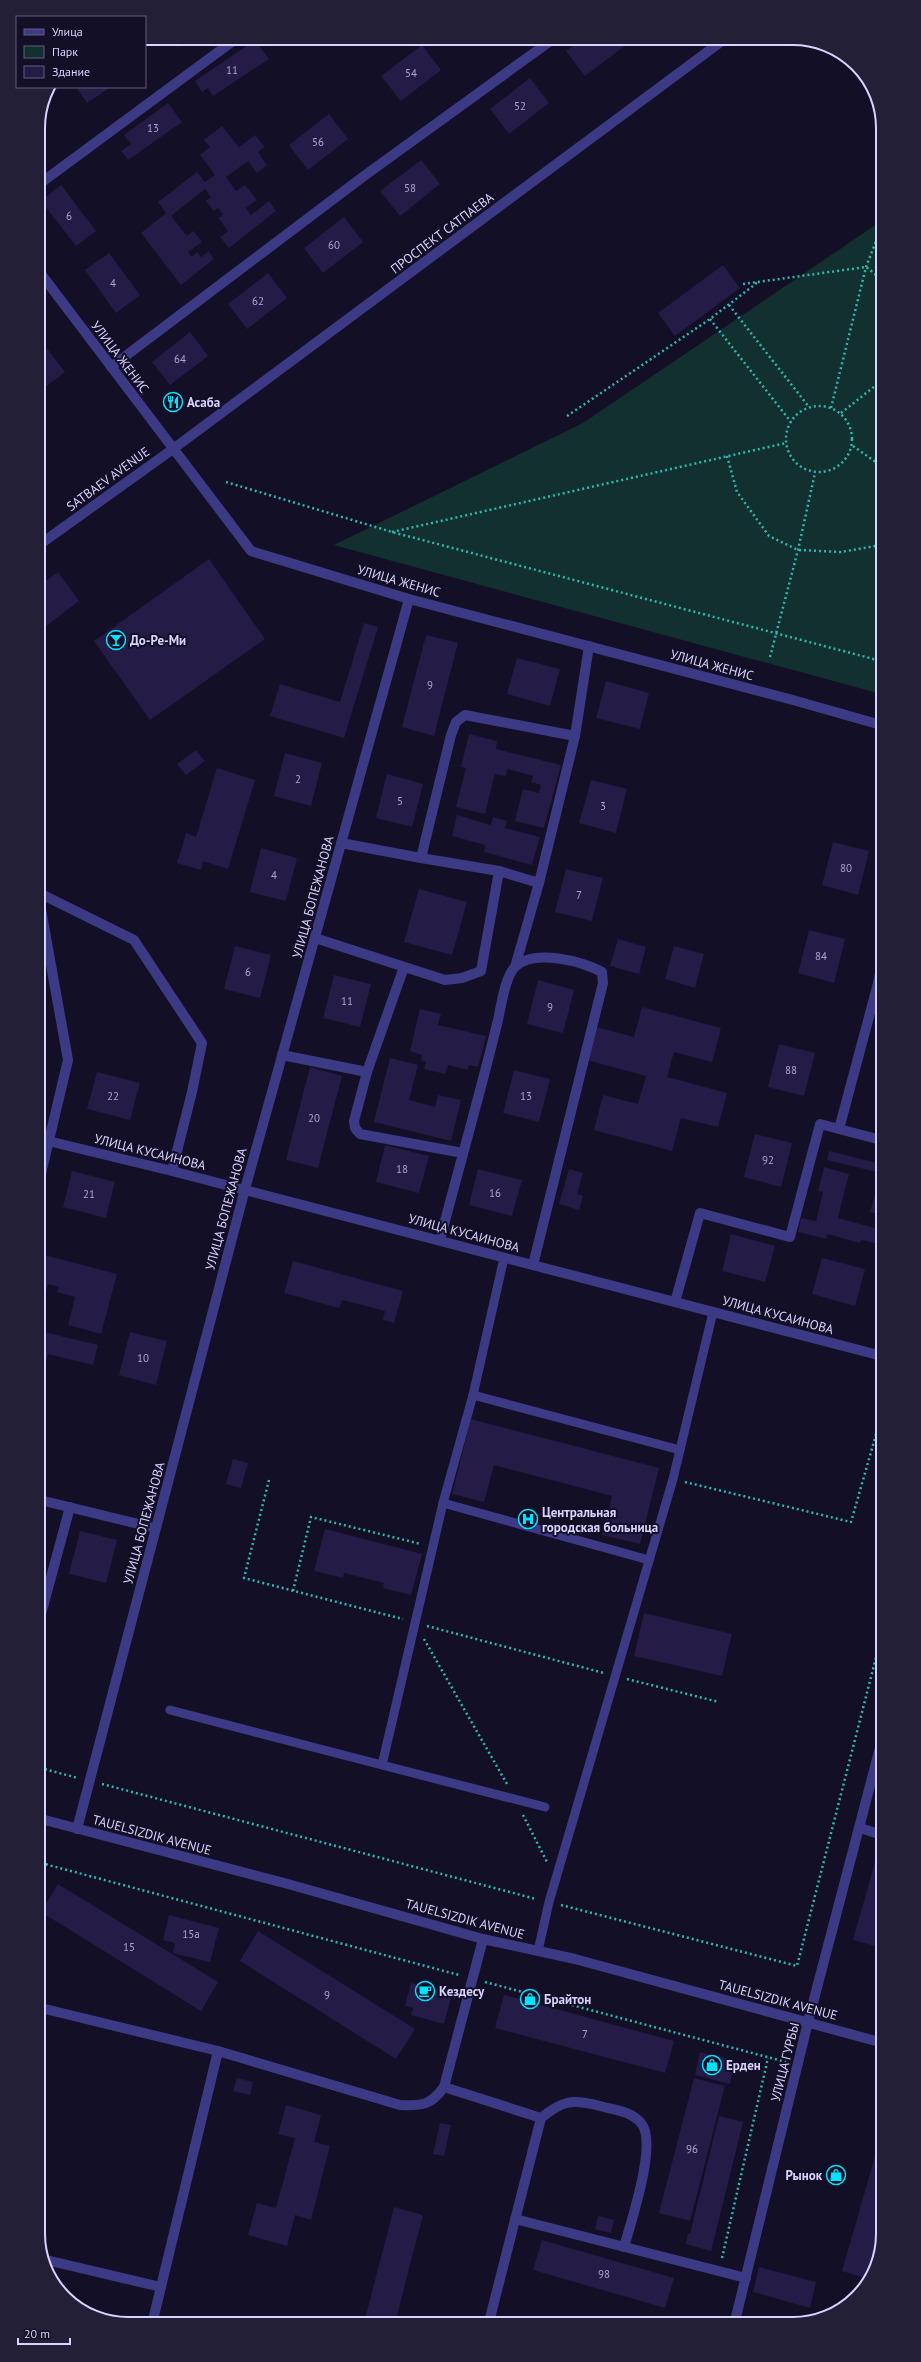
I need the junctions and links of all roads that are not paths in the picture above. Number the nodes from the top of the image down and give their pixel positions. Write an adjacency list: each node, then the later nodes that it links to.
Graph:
1 (228, 45): 4 (street)
2 (545, 45): 6 (street)
3 (717, 45): 7 (street, ПРОСПЕКТ САТПАЕВА)
4 (45, 180)
5 (45, 279): 6 (street, УЛИЦА ЖЕНИС)
6 (111, 367): 7 (street, УЛИЦА ЖЕНИС)
7 (174, 449): 8 (street, SATBAEV AVENUE); 9 (street, УЛИЦА ЖЕНИС)
8 (45, 541)
9 (409, 599): 10 (street, УЛИЦА ЖЕНИС); 13 (street, УЛИЦА БОПЕЖАНОВА)
10 (589, 646): 11 (street, УЛИЦА ЖЕНИС); 12 (street)
11 (876, 724)
12 (575, 736): 14 (street); 16 (street)
13 (341, 843): 14 (street); 19 (street, УЛИЦА БОПЕЖАНОВА)
14 (421, 858): 15 (street)
15 (500, 871): 16 (street); 20 (street)
16 (539, 883): 21 (street)
17 (45, 896): 30 (street)
18 (45, 932): 26 (street)
19 (315, 938): 20 (street); 23 (street, УЛИЦА БОПЕЖАНОВА)
20 (404, 967): 24 (street)
21 (515, 967): 29 (street); 34 (street)
22 (876, 999): 25 (street)
23 (282, 1056): 24 (street); 31 (street, УЛИЦА БОПЕЖАНОВА)
24 (367, 1072): 29 (street)
25 (839, 1129): 27 (street); 35 (street)
26 (45, 1137)
27 (876, 1139)
28 (45, 1140): 30 (street, УЛИЦА КУСАИНОВА)
29 (463, 1153): 32 (street)
30 (172, 1170): 31 (street, УЛИЦА КУСАИНОВА)
31 (245, 1189): 32 (street, УЛИЦА КУСАИНОВА); 43 (street, УЛИЦА БОПЕЖАНОВА)
32 (440, 1240): 33 (street, УЛИЦА КУСАИНОВА)
33 (504, 1258): 34 (street, УЛИЦА КУСАИНОВА); 38 (lane)
34 (533, 1265): 35 (street, УЛИЦА КУСАИНОВА)
35 (675, 1302): 36 (street, УЛИЦА КУСАИНОВА)
36 (714, 1312): 37 (street, УЛИЦА КУСАИНОВА); 39 (lane)
37 (876, 1354)
38 (473, 1395): 39 (lane); 41 (lane)
39 (680, 1450): 44 (lane)
40 (45, 1501): 42 (street)
41 (443, 1503): 44 (lane); 48 (lane)
42 (70, 1507): 43 (street); 45 (street)
43 (155, 1528): 52 (street, УЛИЦА БОПЕЖАНОВА)
44 (649, 1560): 55 (lane)
45 (45, 1600)
46 (170, 1710): 48 (lane)
47 (876, 1764): 51 (street, УЛИЦА ГУРБЫ)
48 (382, 1765): 49 (lane)
49 (545, 1807)
50 (45, 1820): 52 (street, TAUELSIZDIK AVENUE)
51 (860, 1828): 53 (street); 57 (street, УЛИЦА ГУРБЫ)
52 (77, 1829): 54 (street, TAUELSIZDIK AVENUE)
53 (876, 1833)
54 (483, 1939): 55 (street, TAUELSIZDIK AVENUE); 60 (street)
55 (538, 1951): 57 (street, TAUELSIZDIK AVENUE)
56 (45, 2009): 59 (street)
57 (808, 2022): 58 (street, TAUELSIZDIK AVENUE); 65 (street, УЛИЦА ГУРБЫ)
58 (876, 2041)
59 (218, 2051): 60 (street); 66 (street)
60 (444, 2087): 61 (street)
61 (541, 2118): 62 (street); 63 (street)
62 (516, 2218): 63 (street); 68 (street)
63 (624, 2246): 65 (street)
64 (49, 2261): 66 (street)
65 (746, 2278): 69 (street, УЛИЦА ГУРБЫ)
66 (161, 2287): 67 (street)
67 (154, 2317)
68 (490, 2317)
69 (735, 2317)

